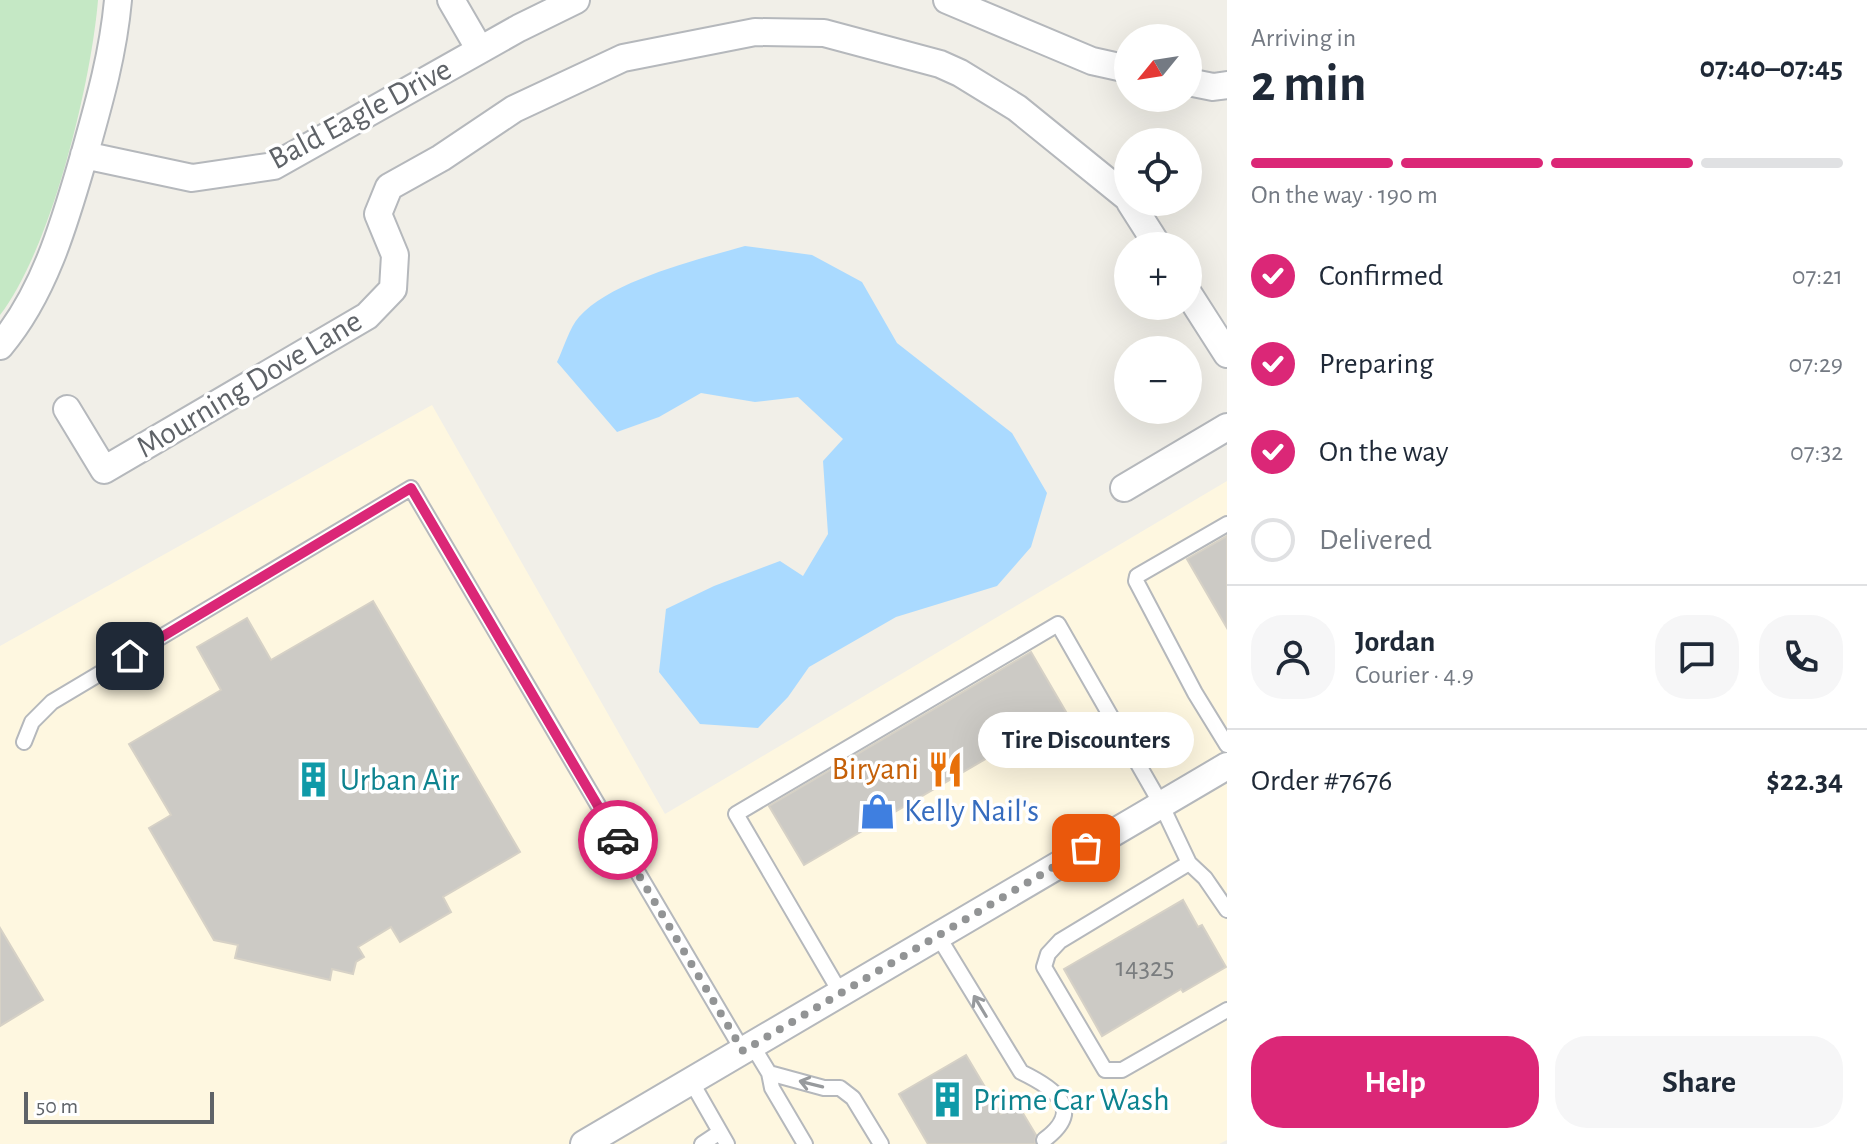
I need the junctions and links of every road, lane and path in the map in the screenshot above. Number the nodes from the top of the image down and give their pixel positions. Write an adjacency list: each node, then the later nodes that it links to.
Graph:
1 (118, 0): 9 (street)
2 (451, 0): 5 (street)
3 (576, 0): 5 (street, Bald Eagle Drive)
4 (947, 0): 6 (street)
5 (480, 50): 9 (street, Bald Eagle Drive)
6 (1114, 66)
7 (1202, 85): 8 (street)
8 (1227, 85)
9 (84, 155): 12 (street)
10 (1114, 188): 14 (street, Mourning Dove Lane)
11 (1202, 315): 13 (street)
12 (0, 346)
13 (1227, 354)
14 (67, 409)
15 (1227, 427): 16 (street)
16 (1124, 488)
17 (1227, 524): 19 (lane)
18 (24, 742): 27 (lane)
19 (1227, 745)
20 (1227, 766): 21 (street)
21 (1161, 804): 22 (lane); 24 (street); 25 (lane)
22 (1189, 863): 23 (lane); 26 (lane)
23 (1227, 910)
24 (938, 936): 25 (street); 31 (lane, one-way to 24)
25 (840, 992): 27 (street)
26 (1227, 1010)
27 (747, 1048): 28 (lane); 29 (street)
28 (769, 1073): 34 (lane); 35 (lane, one-way to 28)
29 (691, 1081): 30 (lane); 32 (street)
30 (724, 1138): 33 (lane)
31 (1044, 1140)
32 (584, 1144)
33 (702, 1144)
34 (805, 1144)
35 (881, 1144)

